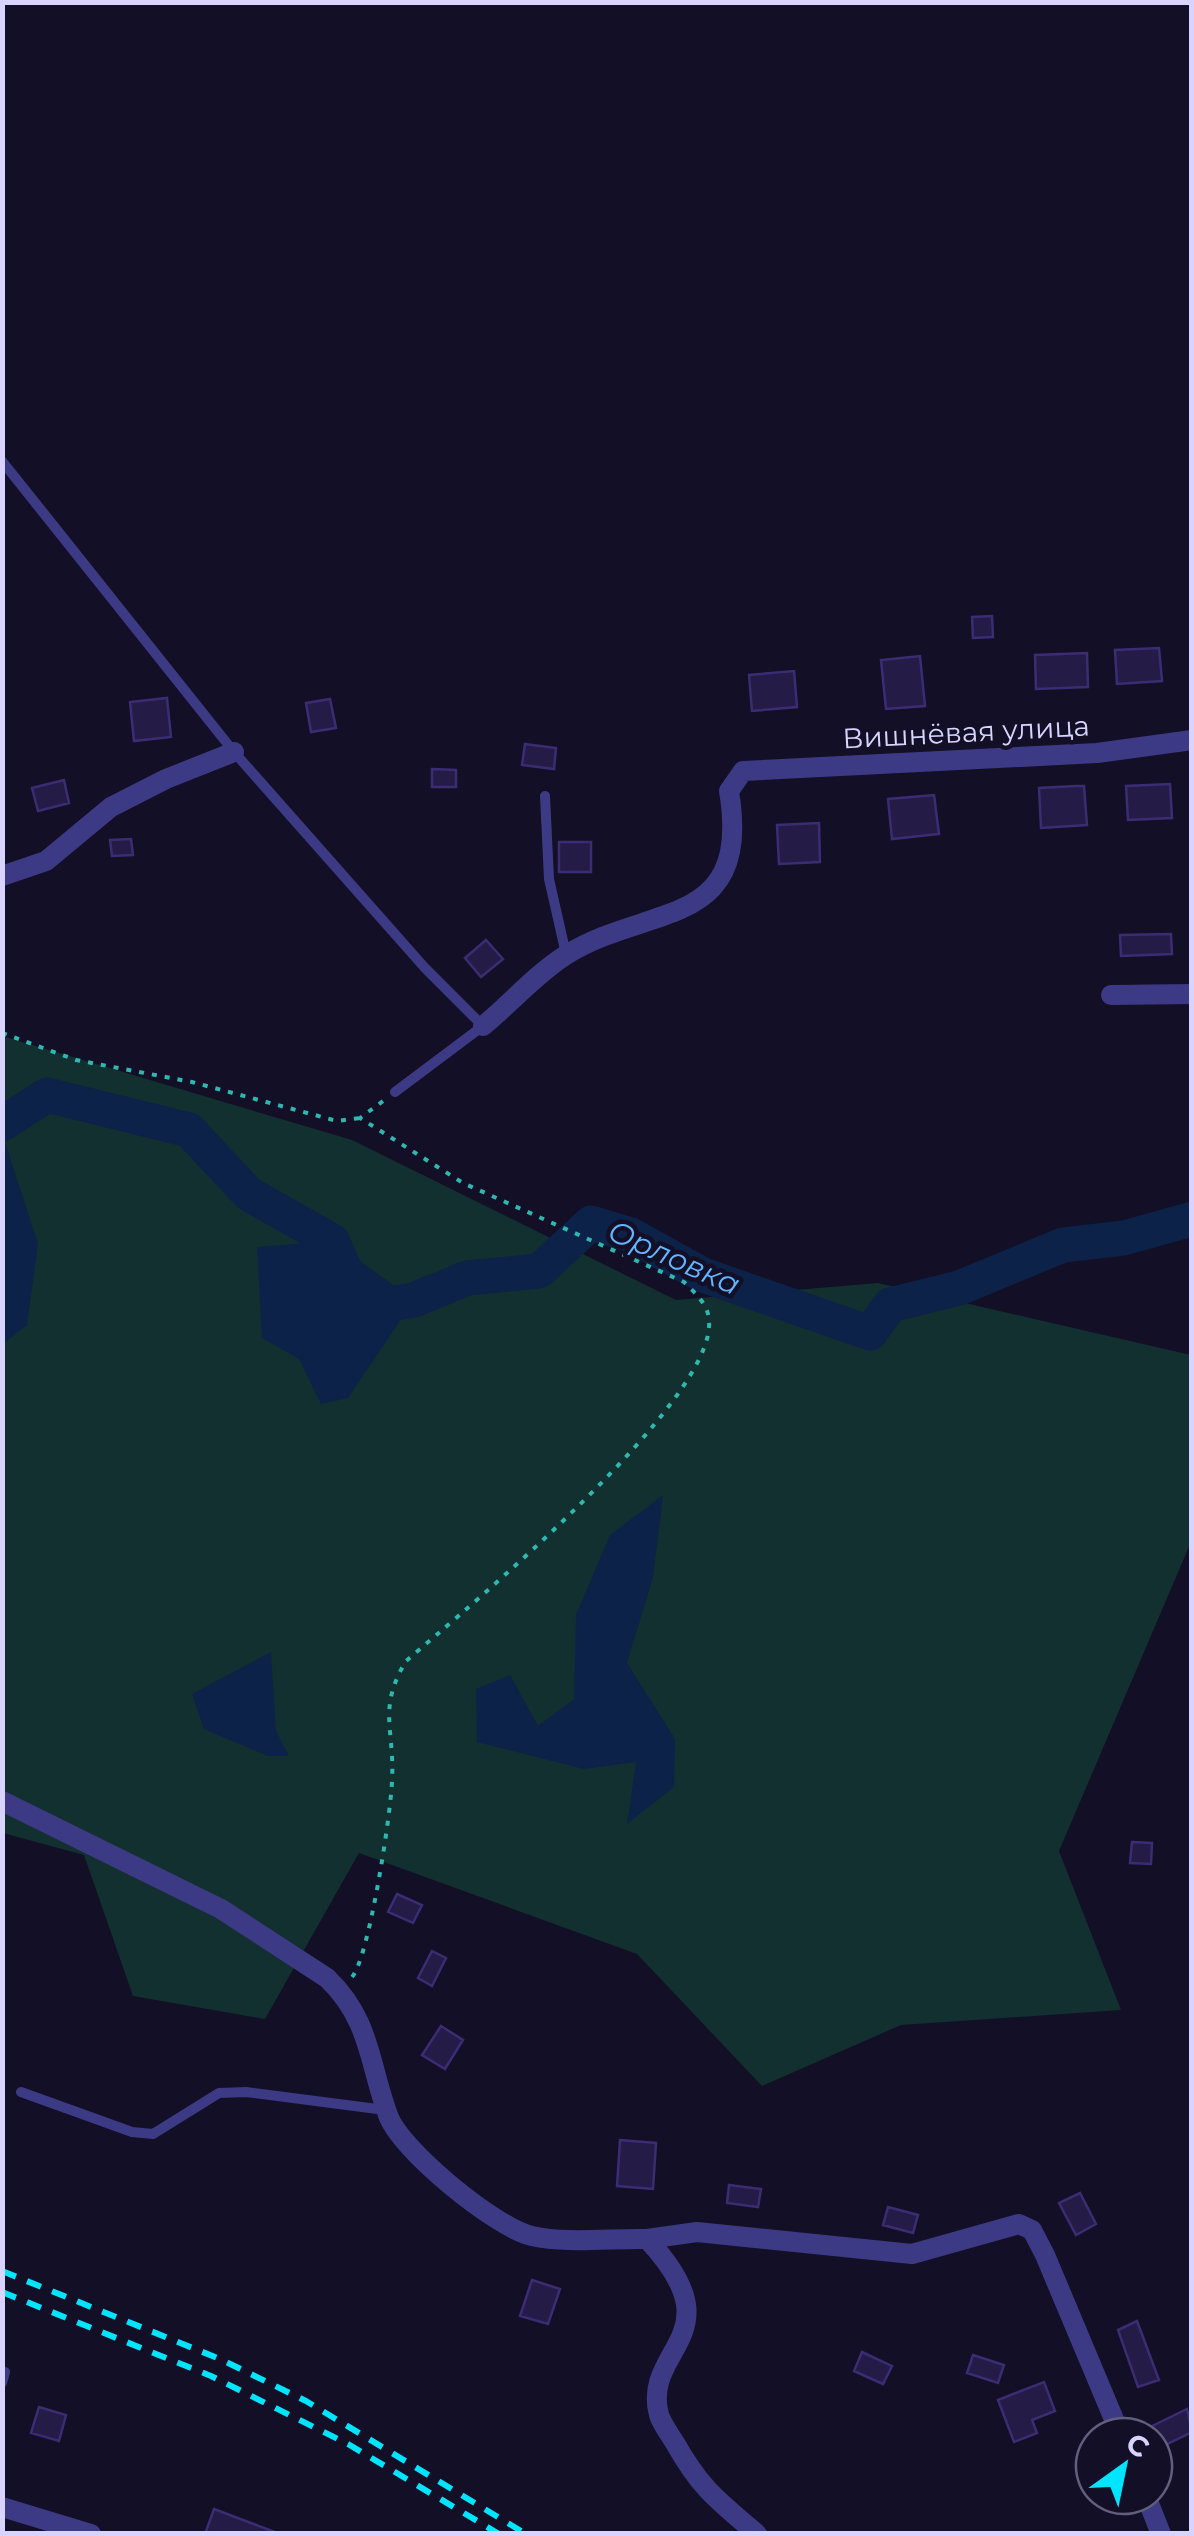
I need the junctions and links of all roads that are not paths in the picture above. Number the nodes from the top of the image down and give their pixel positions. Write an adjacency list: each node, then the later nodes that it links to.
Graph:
1 (2, 460): 3 (lane)
2 (1192, 740): 6 (street, Вишнёвая улица)
3 (234, 752): 5 (street); 9 (lane)
4 (545, 796): 6 (lane)
5 (2, 876)
6 (566, 954): 9 (street)
7 (1192, 994): 8 (street)
8 (1110, 996)
9 (483, 1026): 10 (lane)
10 (396, 1092)
11 (2, 1800): 13 (street)
12 (22, 2092): 13 (lane)
13 (386, 2110): 14 (street)
14 (647, 2239): 15 (street); 18 (street)
15 (1113, 2416)
16 (2, 2508): 17 (street)
17 (91, 2534)
18 (757, 2534)

